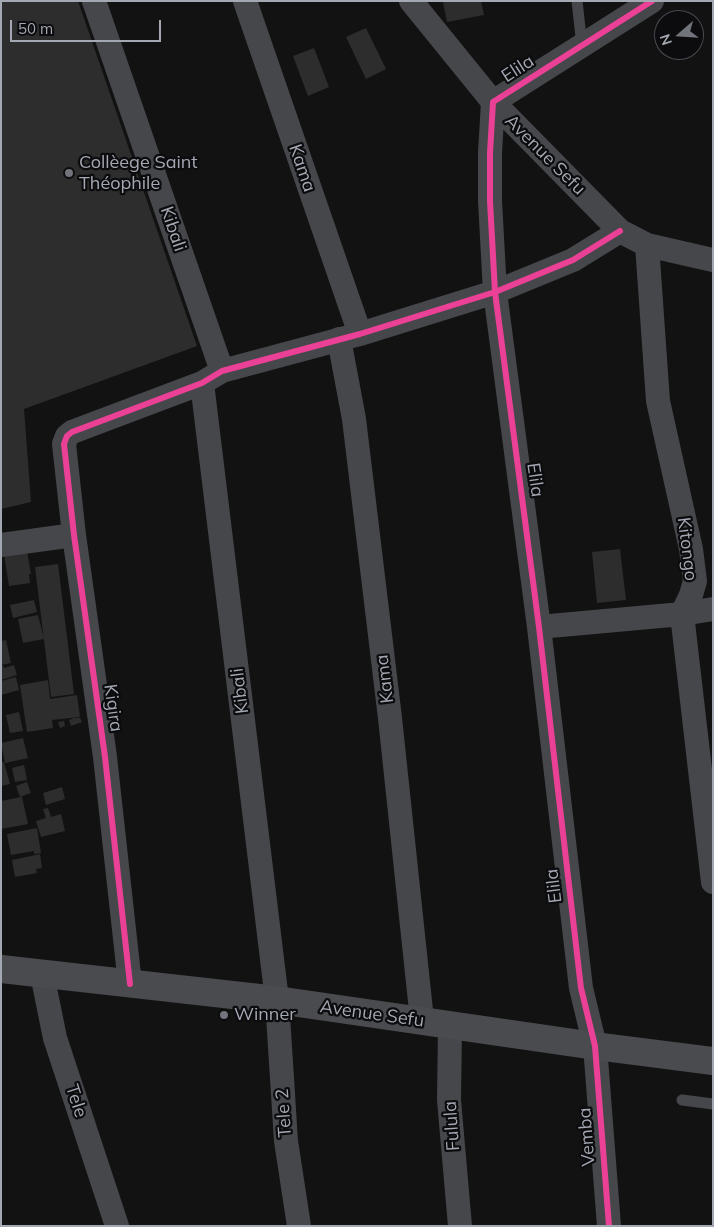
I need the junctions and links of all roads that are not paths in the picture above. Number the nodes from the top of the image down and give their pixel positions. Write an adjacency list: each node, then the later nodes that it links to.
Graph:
1 (94, 1): 15 (street, Kibali)
2 (245, 1): 14 (street, Kama)
3 (411, 1): 7 (street, Avenue Sefu)
4 (426, 1): 7 (street)
5 (577, 1): 8 (lane)
6 (652, 1): 8 (street, Elila)
7 (432, 25): 9 (street, Avenue Sefu)
8 (582, 46): 9 (street, Elila)
9 (493, 102): 10 (street, Avenue Sefu); 13 (street, Elila)
10 (620, 231): 11 (street, Avenue Sefu); 13 (street)
11 (647, 245): 12 (street, Avenue Sefu); 19 (street, Kitongo)
12 (713, 260)
13 (495, 292): 14 (street); 20 (street, Elila)
14 (350, 336): 15 (street); 26 (street, Kama)
15 (212, 377): 16 (street, Kigira); 25 (street, Kibali)
16 (74, 535): 17 (street); 24 (street, Kigira)
17 (1, 545)
18 (713, 609): 19 (street)
19 (682, 614): 20 (street); 21 (street)
20 (539, 627): 28 (street, Elila)
21 (713, 882)
22 (1, 970): 23 (main road, Avenue Sefu)
23 (42, 974): 24 (main road, Avenue Sefu); 32 (street, Tele)
24 (130, 984): 25 (main road, Avenue Sefu)
25 (277, 1000): 26 (main road, Avenue Sefu); 33 (street, Tele 2)
26 (422, 1020): 27 (main road, Avenue Sefu)
27 (450, 1026): 28 (main road, Avenue Sefu); 34 (street, Fulula)
28 (595, 1046): 29 (main road, Avenue Sefu); 35 (street, Vemba)
29 (713, 1061)
30 (682, 1100): 31 (lane)
31 (713, 1104)
32 (117, 1226)
33 (299, 1226)
34 (460, 1226)
35 (609, 1226)

